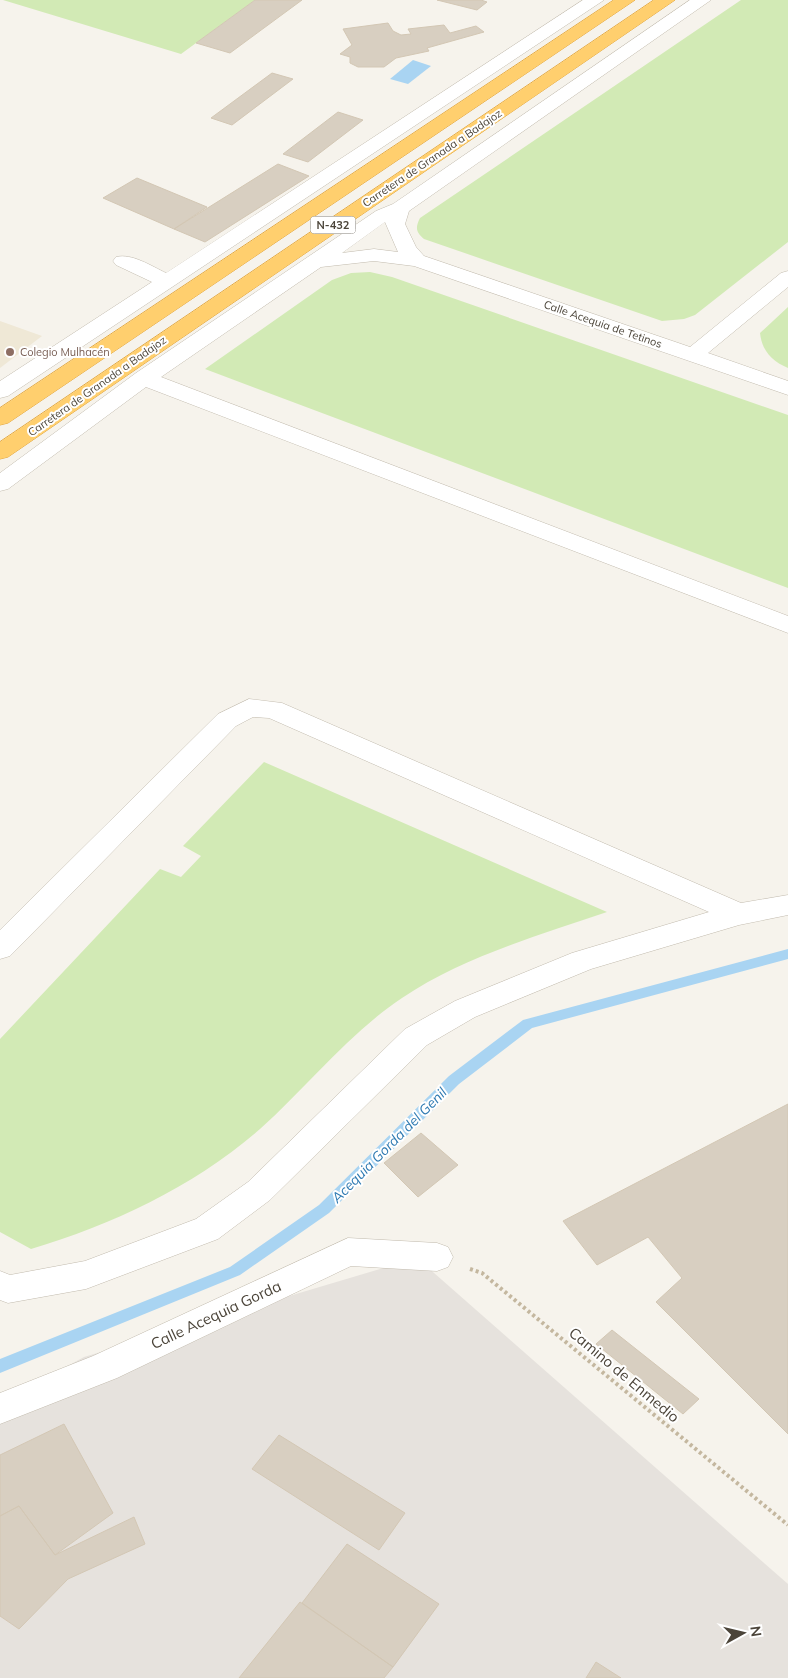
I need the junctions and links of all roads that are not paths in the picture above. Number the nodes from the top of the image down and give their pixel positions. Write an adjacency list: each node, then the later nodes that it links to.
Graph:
1 (595, 0): 10 (street)
2 (626, 0): 15 (highway, Carretera de Granada a Badajoz / N-432)
3 (666, 0): 16 (highway, Carretera de Granada a Badajoz / N-432)
4 (702, 0): 5 (street)
5 (400, 208): 6 (street); 8 (street)
6 (418, 260): 8 (street, Calle Acequia de Tetinos); 11 (street, Calle Acequia de Tetinos)
7 (123, 262): 10 (street)
8 (315, 262): 12 (street)
9 (788, 277): 11 (street)
10 (166, 281): 14 (street)
11 (693, 355): 13 (street, Calle Acequia de Tetinos)
12 (144, 378): 17 (street); 18 (street)
13 (788, 388)
14 (0, 391)
15 (0, 418)
16 (0, 452)
17 (0, 484)
18 (788, 625)
19 (788, 905): 20 (street)
20 (739, 914): 21 (street); 23 (street)
21 (0, 948)
22 (437, 1257): 24 (street, Calle Acequia Gorda)
23 (0, 1285)
24 (0, 1409)

